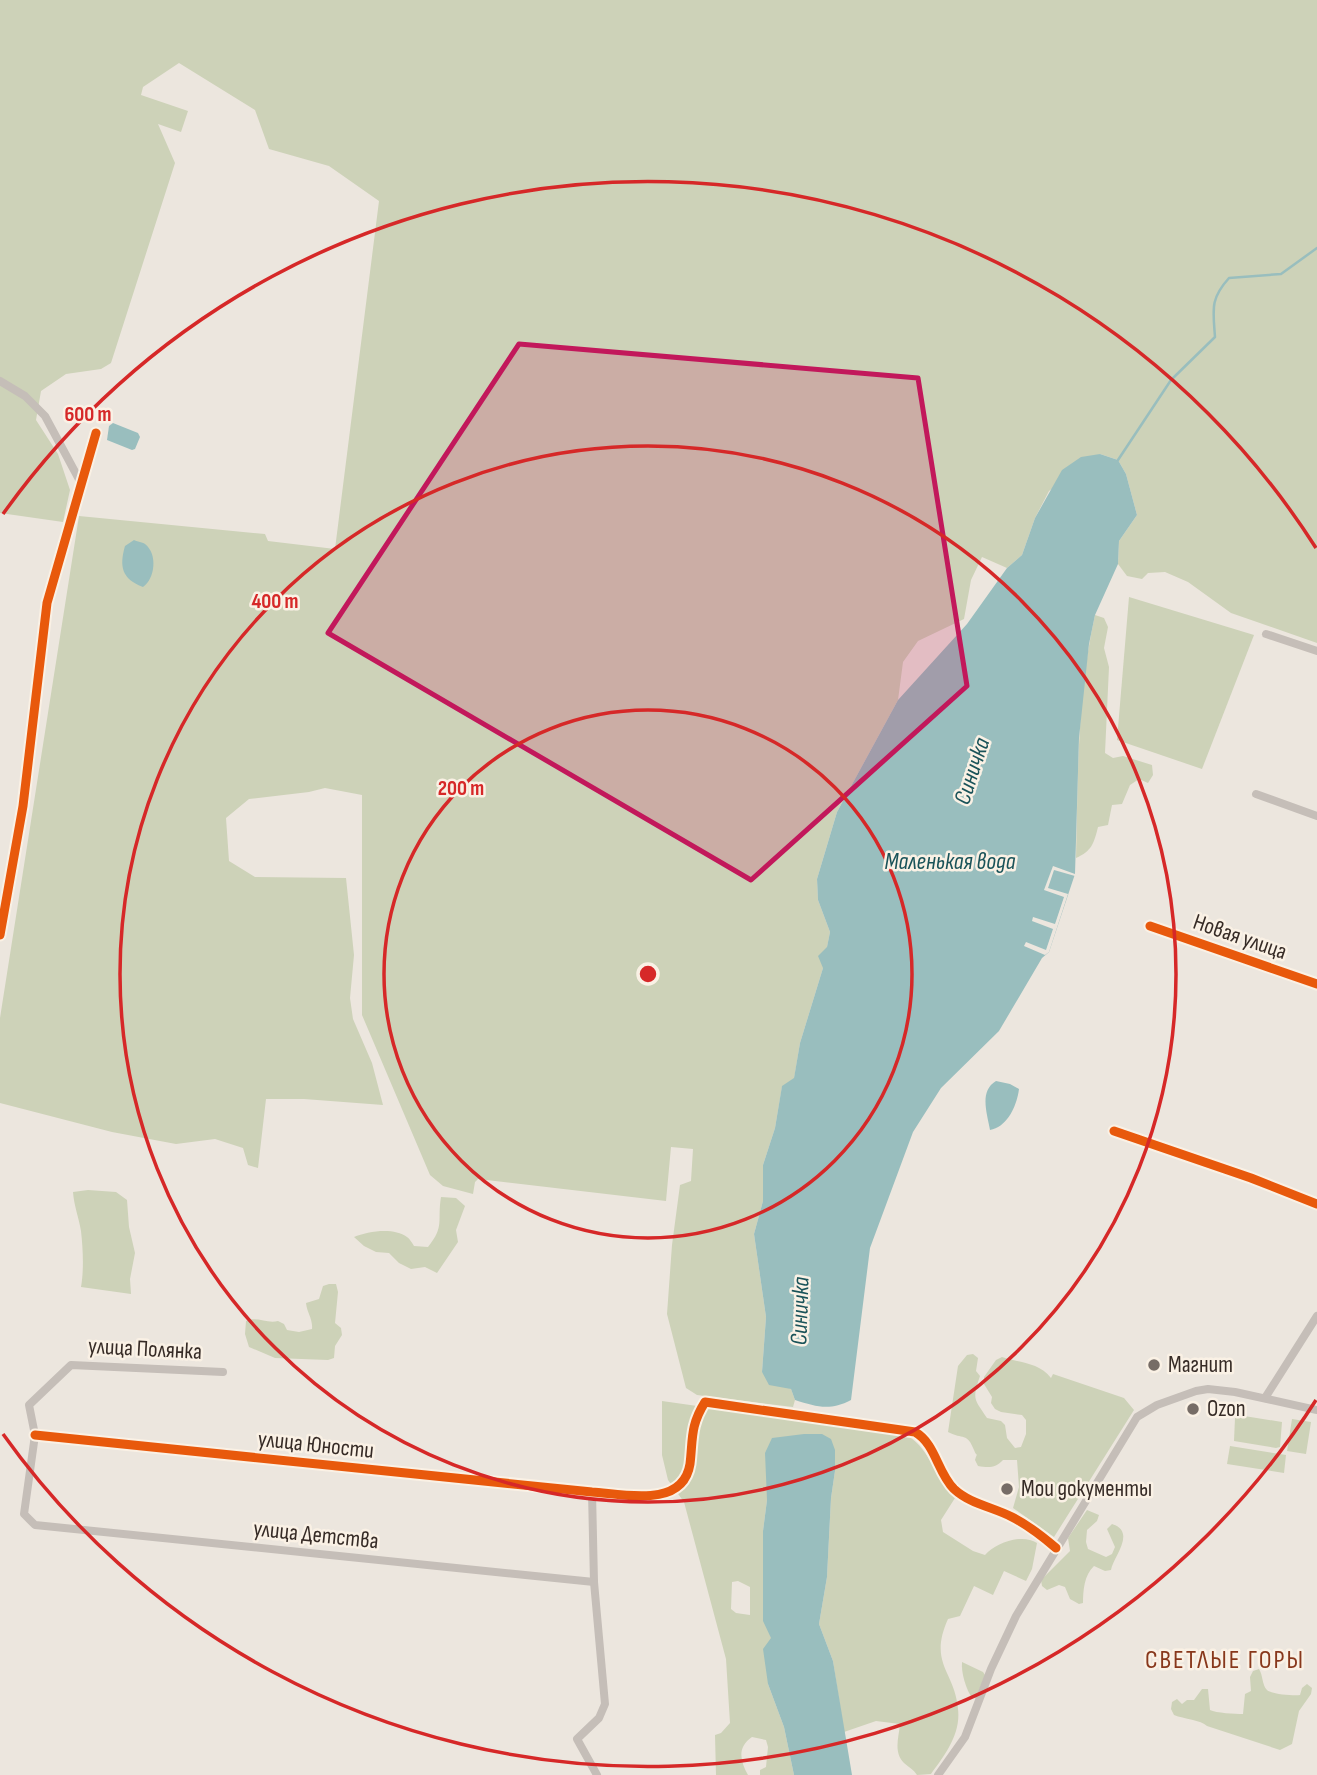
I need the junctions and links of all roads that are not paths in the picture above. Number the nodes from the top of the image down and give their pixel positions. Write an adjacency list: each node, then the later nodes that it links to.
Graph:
1 (0, 381): 3 (street)
2 (96, 433): 3 (street)
3 (81, 484): 9 (street)
4 (1266, 634): 5 (street)
5 (1317, 651)
6 (1256, 794): 7 (street)
7 (1317, 816)
8 (1150, 926): 10 (street, Новая улица)
9 (0, 936)
10 (1317, 984)
11 (1114, 1131): 12 (street)
12 (1317, 1203)
13 (1317, 1316): 15 (street)
14 (223, 1372): 17 (street, улица Полянка)
15 (1265, 1398): 16 (street); 19 (street)
16 (1317, 1410)
17 (35, 1435): 18 (street, улица Юности); 20 (street, улица Детства)
18 (592, 1492): 19 (street, улица Юности); 20 (street)
19 (1056, 1548): 22 (street)
20 (594, 1582): 21 (street)
21 (597, 1775)
22 (938, 1775)

